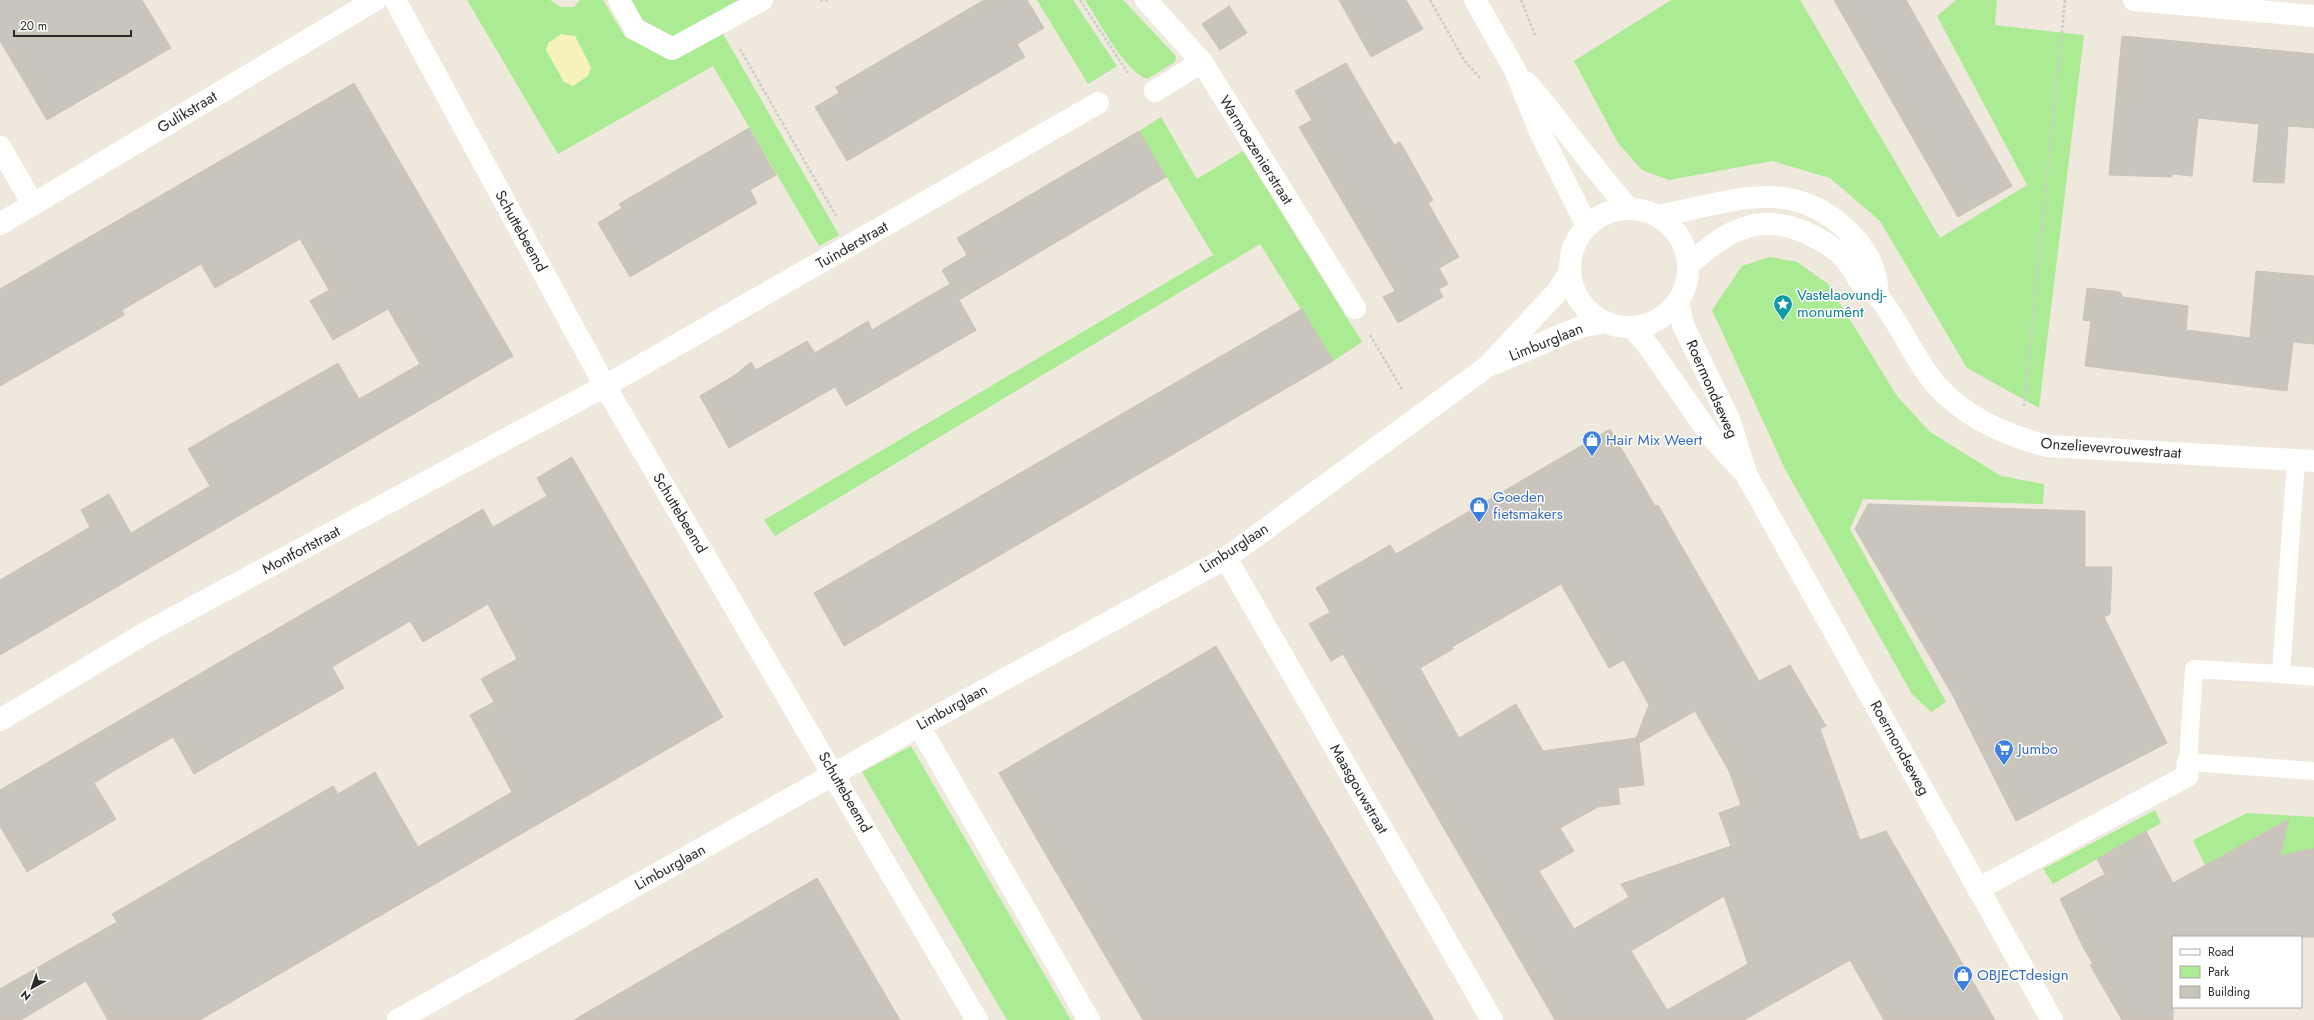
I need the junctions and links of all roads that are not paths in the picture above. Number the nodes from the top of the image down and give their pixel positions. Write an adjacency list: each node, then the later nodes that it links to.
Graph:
1 (375, 0): 14 (street, Gulikstraat)
2 (395, 0): 27 (street, Schuttebeemd)
3 (619, 0): 4 (street)
4 (762, 0)
5 (1146, 0): 9 (street, Warmoezenierstraat)
6 (1475, 0): 10 (street)
7 (2134, 0): 8 (street)
8 (2314, 16)
9 (1202, 62): 11 (street); 23 (street, Warmoezenierstraat)
10 (1515, 70): 15 (street); 18 (street)
11 (1155, 92)
12 (1098, 103): 27 (street, Tuinderstraat)
13 (0, 147): 14 (street)
14 (33, 204): 17 (street, Gulikstraat)
15 (1629, 209): 16 (street); 18 (street)
16 (1657, 216): 19 (street); 21 (street, Onzelievevrouwestraat)
17 (0, 224)
18 (1587, 226): 20 (street)
19 (1689, 265): 21 (street, Onzelievevrouwestraat); 22 (street)
20 (1570, 272): 24 (street); 26 (street, Limburglaan)
21 (1878, 296): 28 (street, Onzelievevrouwestraat)
22 (1678, 303): 25 (street); 29 (street, Roermondseweg)
23 (1355, 308)
24 (1605, 322): 25 (street); 26 (street, Limburglaan)
25 (1633, 328): 29 (street, Roermondseweg)
26 (1488, 366): 30 (street, Limburglaan)
27 (605, 386): 33 (street, Montfortstraat); 37 (street, Schuttebeemd)
28 (2305, 460): 31 (lane)
29 (1747, 476): 38 (street, Roermondseweg)
30 (1226, 558): 34 (street, Limburglaan); 42 (street, Maasgouwstraat)
31 (2281, 674): 32 (lane); 35 (lane)
32 (2314, 677)
33 (0, 720)
34 (919, 726): 37 (street, Limburglaan); 41 (street)
35 (2188, 762): 36 (lane); 38 (street)
36 (2314, 771)
37 (835, 775): 39 (street, Limburglaan); 40 (street, Schuttebeemd)
38 (1978, 889): 43 (street, Roermondseweg)
39 (398, 1020)
40 (977, 1020)
41 (1089, 1020)
42 (1492, 1020)
43 (2052, 1020)

